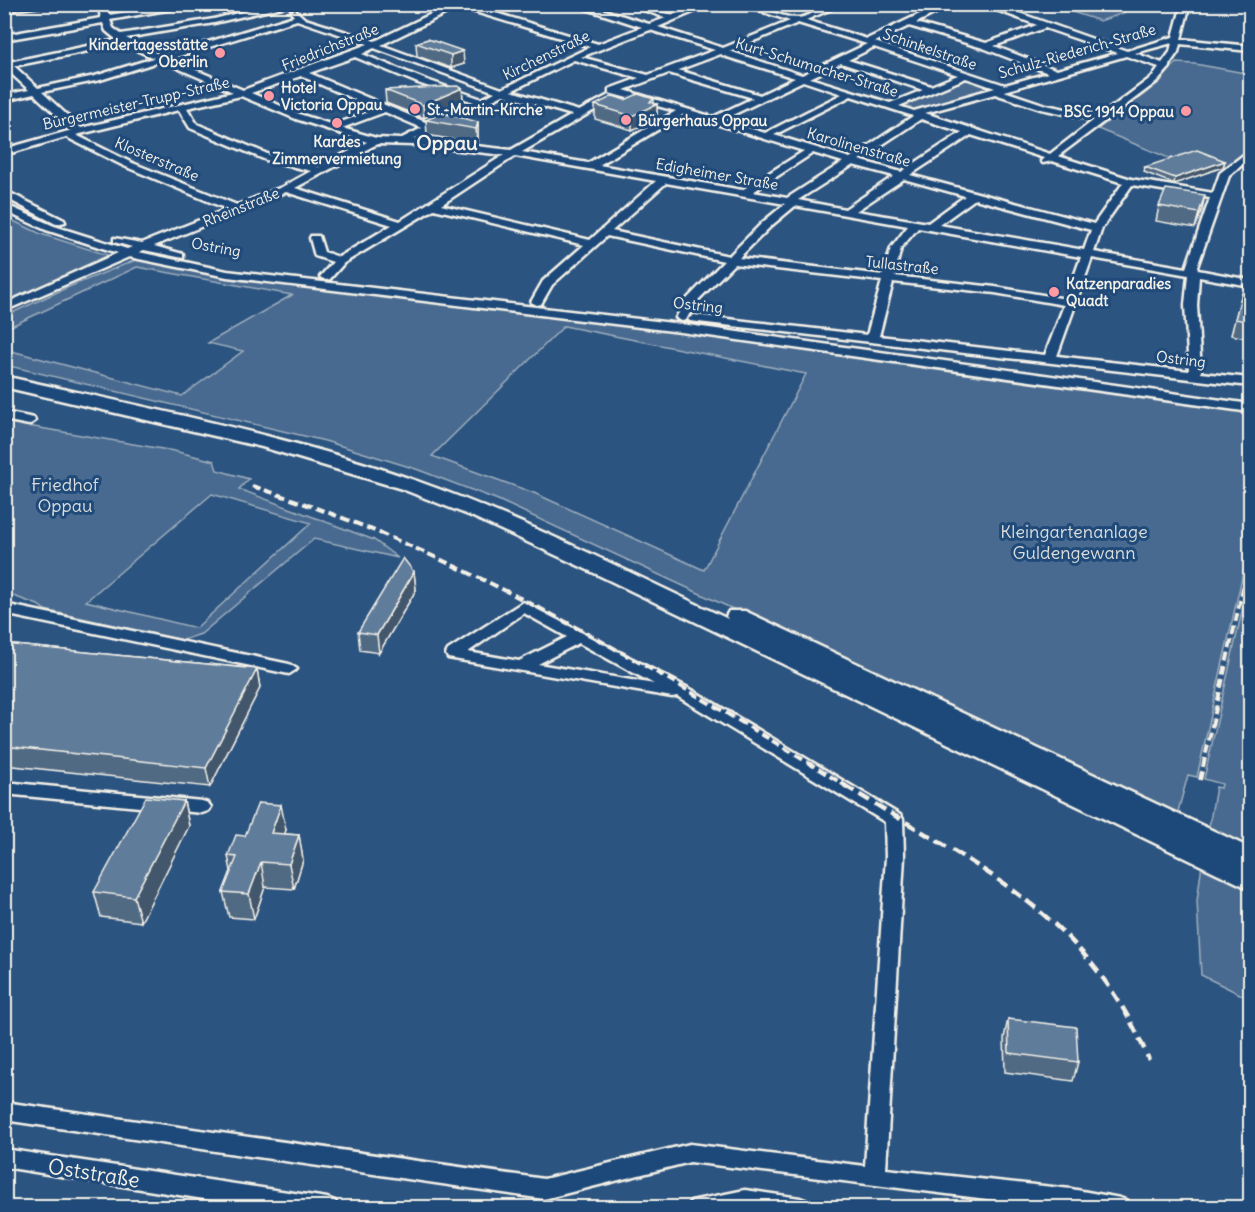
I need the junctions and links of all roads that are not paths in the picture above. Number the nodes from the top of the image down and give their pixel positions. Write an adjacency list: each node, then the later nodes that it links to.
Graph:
1 (53, 4): 16 (street)
2 (102, 4): 20 (street)
3 (310, 4): 14 (street)
4 (574, 4): 25 (street, Kurt-Schumacher-Straße)
5 (630, 4): 19 (street)
6 (657, 4): 17 (street)
7 (708, 4): 17 (street, Kirchenstraße)
8 (743, 4): 22 (street, Schinkelstraße)
9 (839, 4): 22 (street)
10 (950, 4): 23 (street)
11 (984, 4): 24 (street)
12 (1186, 4): 28 (street)
13 (191, 5): 20 (street); 21 (street)
14 (289, 5): 18 (street); 21 (street)
15 (457, 5): 30 (street, Friedrichstraße); 31 (street)
16 (4, 9)
17 (685, 12): 19 (street, Kirchenstraße)
18 (299, 17): 30 (street); 38 (street)
19 (672, 17): 25 (street, Kirchenstraße)
20 (105, 19): 26 (street); 27 (street)
21 (209, 21): 27 (street)
22 (798, 21): 29 (street, Schinkelstraße); 34 (street)
23 (909, 23): 29 (street); 32 (street)
24 (1045, 25): 32 (street); 35 (street)
25 (648, 26): 31 (street, Kirchenstraße); 34 (street, Kurt-Schumacher-Straße)
26 (4, 38)
27 (122, 39): 38 (street, Edigheimer Straße); 40 (street)
28 (1177, 40): 33 (street, Schulz-Riederich-Straße); 35 (street, Schulz-Riederich-Straße); 41 (street)
29 (871, 43): 39 (street); 45 (street, Schinkelstraße)
30 (374, 45): 36 (street, Friedrichstraße); 52 (street)
31 (596, 46): 37 (street, Kirchenstraße)
32 (986, 46): 43 (street)
33 (1251, 49)
34 (722, 51): 42 (street); 47 (street, Kurt-Schumacher-Straße)
35 (1127, 53): 41 (street); 43 (street, Schulz-Riederich-Straße)
36 (355, 54): 44 (street, Friedrichstraße); 57 (street)
37 (573, 57): 46 (street); 52 (street, Kirchenstraße)
38 (160, 59): 51 (street); 54 (street, Edigheimer Straße)
39 (840, 60): 47 (street); 48 (street)
40 (6, 64): 51 (street)
41 (1166, 67): 64 (street)
42 (668, 70): 46 (street); 56 (street)
43 (1057, 73): 49 (street, Schulz-Riederich-Straße)
44 (303, 74): 54 (street, Friedrichstraße); 60 (street)
45 (966, 75): 48 (street); 49 (street, Schinkelstraße)
46 (645, 77): 50 (street)
47 (802, 78): 53 (street, Kurt-Schumacher-Straße); 56 (street)
48 (930, 89): 58 (street)
49 (1000, 89): 63 (street, Schulz-Riederich-Straße); 64 (street, Schinkelstraße)
50 (618, 91): 61 (street, Karolinenstraße); 62 (street)
51 (37, 92): 55 (street); 68 (street)
52 (503, 92): 57 (street, Kirchenstraße); 62 (street)
53 (850, 93): 58 (street, Kurt-Schumacher-Straße); 71 (street)
54 (241, 94): 59 (street, Bürgermeister-Trupp-Straße); 67 (street, Edigheimer Straße)
55 (4, 98)
56 (762, 98): 65 (street)
57 (483, 102): 66 (street, Kirchenstraße)
58 (891, 106): 63 (street, Kurt-Schumacher-Straße)
59 (182, 107): 68 (street, Bürgermeister-Trupp-Straße); 81 (street)
60 (384, 109): 66 (street); 67 (street)
61 (683, 111): 65 (street, Karolinenstraße); 80 (street)
62 (575, 113): 76 (street)
63 (919, 114): 69 (street, Kurt-Schumacher-Straße); 79 (street)
64 (1101, 119): 78 (street)
65 (714, 120): 71 (street, Karolinenstraße)
66 (428, 127): 73 (street, Kirchenstraße)
67 (332, 128): 72 (street, Edigheimer Straße)
68 (78, 130): 70 (street, Bürgermeister-Trupp-Straße)
69 (970, 131): 78 (street, Kurt-Schumacher-Straße); 82 (street)
70 (67, 134): 75 (street, Bürgermeister-Trupp-Straße); 93 (street, Klosterstraße)
71 (766, 136): 74 (street, Karolinenstraße)
72 (375, 141): 73 (street, Edigheimer Straße); 81 (street, Rheinstraße)
73 (401, 142): 76 (street, Edigheimer Straße)
74 (812, 150): 79 (street, Karolinenstraße); 87 (street)
75 (4, 152)
76 (512, 153): 80 (street, Edigheimer Straße); 91 (street)
77 (1251, 153): 89 (street)
78 (1051, 157): 84 (street, Kurt-Schumacher-Straße)
79 (851, 161): 82 (street, Karolinenstraße); 90 (street)
80 (589, 167): 83 (street, Edigheimer Straße)
81 (321, 171): 85 (street, Rheinstraße)
82 (901, 175): 88 (street, Karolinenstraße); 94 (street)
83 (664, 180): 87 (street, Edigheimer Straße); 99 (street)
84 (1127, 185): 89 (street, Kurt-Schumacher-Straße); 98 (street)
85 (286, 189): 93 (street, Rheinstraße); 96 (street)
86 (4, 193): 102 (street, Ostring)
87 (743, 194): 90 (street, Edigheimer Straße)
88 (974, 195): 97 (street); 98 (street, Karolinenstraße)
89 (1215, 196): 107 (street)
90 (791, 202): 94 (street, Edigheimer Straße); 105 (street)
91 (434, 206): 96 (street); 101 (street)
92 (4, 207): 103 (street)
93 (237, 209): 102 (street, Rheinstraße)
94 (847, 212): 95 (street, Edigheimer Straße)
95 (915, 224): 97 (street, Edigheimer Straße); 109 (street)
96 (403, 225): 106 (street)
97 (931, 226): 104 (street, Edigheimer Straße)
98 (1097, 228): 104 (street)
99 (607, 233): 101 (street); 105 (street, Tullastraße)
100 (315, 238): 106 (street)
101 (593, 244): 111 (street)
102 (144, 246): 103 (street, Rheinstraße); 108 (street, Ostring)
103 (128, 254): 113 (street, Rheinstraße); 121 (street)
104 (1087, 254): 107 (street, Edigheimer Straße); 112 (street)
105 (730, 260): 109 (street, Tullastraße); 114 (street)
106 (340, 261): 108 (street)
107 (1192, 273): 110 (street, Edigheimer Straße); 118 (street)
108 (326, 277): 111 (street, Ostring)
109 (886, 279): 112 (street, Tullastraße); 115 (street)
110 (1251, 283)
111 (537, 302): 114 (street, Ostring)
112 (1070, 303): 116 (street)
113 (4, 309)
114 (682, 318): 115 (street, Ostring)
115 (872, 339): 116 (street, Ostring)
116 (1050, 359): 118 (street, Ostring)
117 (4, 370): 131 (highway)
118 (1195, 376): 120 (street, Ostring)
119 (4, 381): 131 (highway)
120 (1251, 382)
121 (1251, 408)
122 (4, 416): 123 (street)
123 (29, 421)
124 (4, 609): 127 (street)
125 (579, 637): 126 (street); 126 (street); 128 (street)
126 (521, 666): 128 (street)
127 (289, 669)
128 (686, 694): 137 (street)
129 (5, 789): 130 (street)
130 (202, 807)
131 (1149, 821): 132 (highway)
132 (1222, 856): 133 (highway); 134 (highway)
133 (1251, 860)
134 (1251, 879)
135 (4, 1112): 137 (street)
136 (4, 1158): 138 (street, Oststraße)
137 (875, 1177): 141 (street)
138 (327, 1208)
139 (699, 1208): 140 (street)
140 (800, 1208)
141 (1120, 1208)

